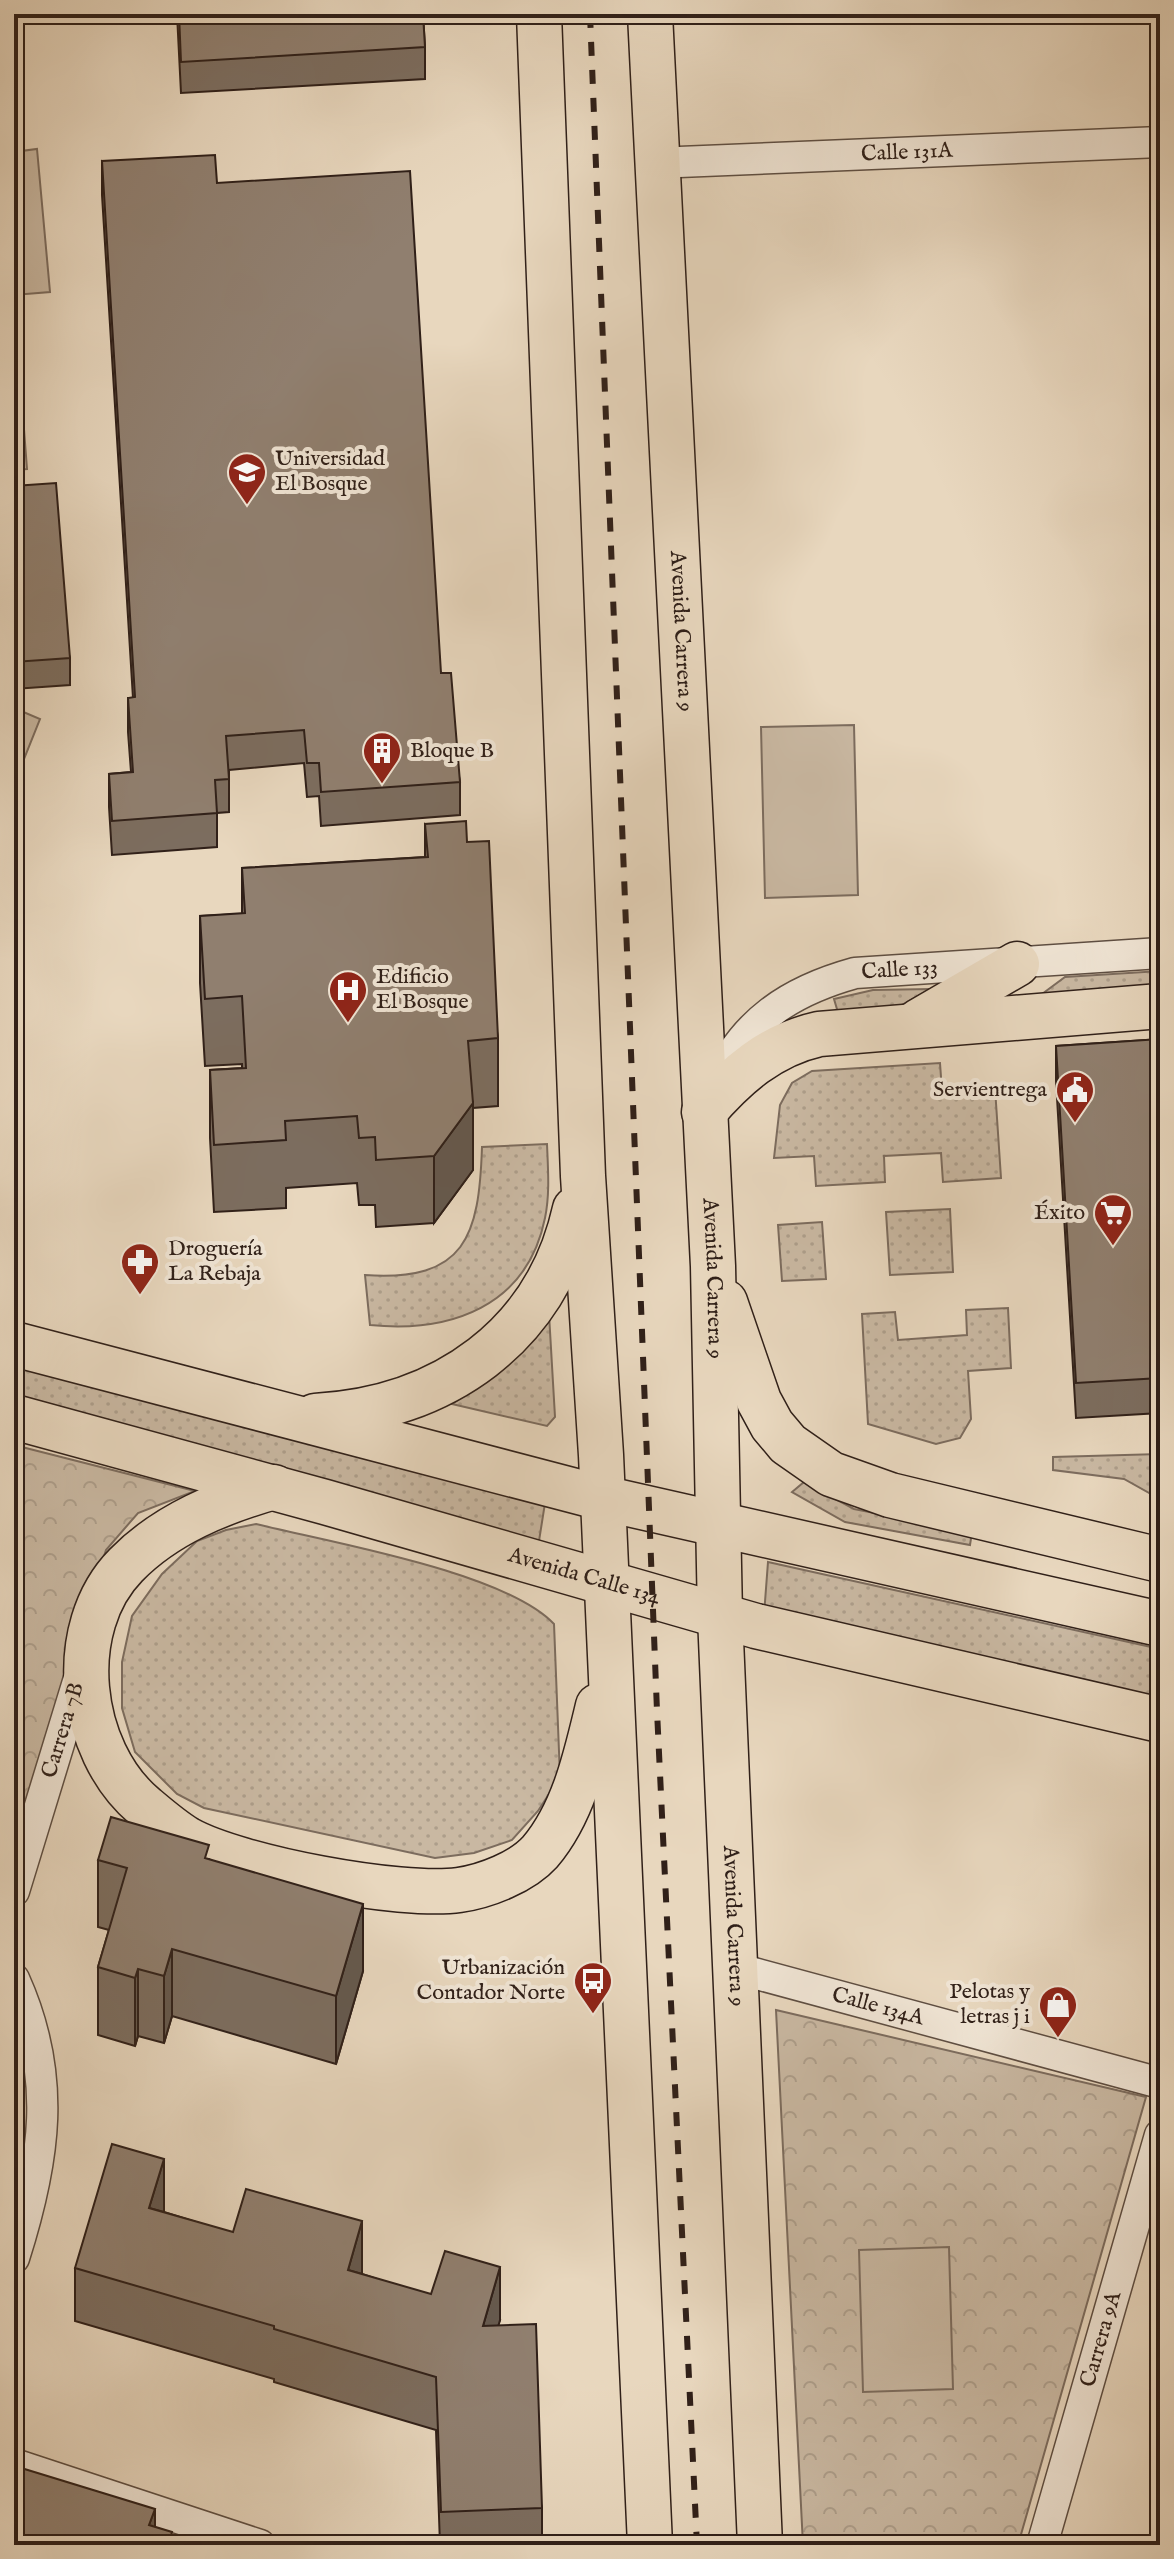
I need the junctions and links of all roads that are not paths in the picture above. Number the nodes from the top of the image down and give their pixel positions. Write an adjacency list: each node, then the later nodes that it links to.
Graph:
1 (539, 14): 10 (main road)
2 (650, 14): 4 (main road, Avenida Carrera 9)
3 (1160, 142): 4 (street, Calle 131A)
4 (655, 163): 9 (main road, Avenida Carrera 9)
5 (1160, 953): 6 (street, Calle 133)
6 (1017, 964): 8 (main road); 9 (street, Calle 133)
7 (1160, 1006): 8 (main road)
8 (910, 1026): 9 (main road)
9 (704, 1112): 11 (main road, Avenida Carrera 9)
10 (583, 1176): 14 (main road); 16 (main road)
11 (713, 1266): 17 (main road, Avenida Carrera 9); 18 (main road)
12 (14, 1344): 14 (main road)
13 (14, 1417): 15 (main road, Avenida Calle 134)
14 (295, 1417): 16 (main road)
15 (274, 1487): 19 (main road, Avenida Calle 134); 24 (main road)
16 (602, 1498): 17 (main road); 19 (main road)
17 (718, 1524): 20 (main road); 21 (main road, Avenida Carrera 9)
18 (1156, 1559): 20 (main road)
19 (606, 1583): 21 (main road, Avenida Calle 134); 23 (main road)
20 (983, 1584): 22 (main road)
21 (720, 1616): 25 (main road, Avenida Calle 134); 27 (main road, Avenida Carrera 9)
22 (1160, 1624)
23 (609, 1657): 24 (main road); 34 (main road)
24 (85, 1662): 26 (street, Carrera 7B)
25 (1160, 1720)
26 (14, 1891)
27 (735, 1968): 29 (street, Calle 134A); 35 (main road, Avenida Carrera 9)
28 (14, 1979): 31 (street)
29 (1160, 2083)
30 (1160, 2135): 36 (street, Carrera 9A)
31 (14, 2258)
32 (14, 2464): 33 (street)
33 (260, 2545)
34 (650, 2545)
35 (760, 2545)
36 (1042, 2545)

